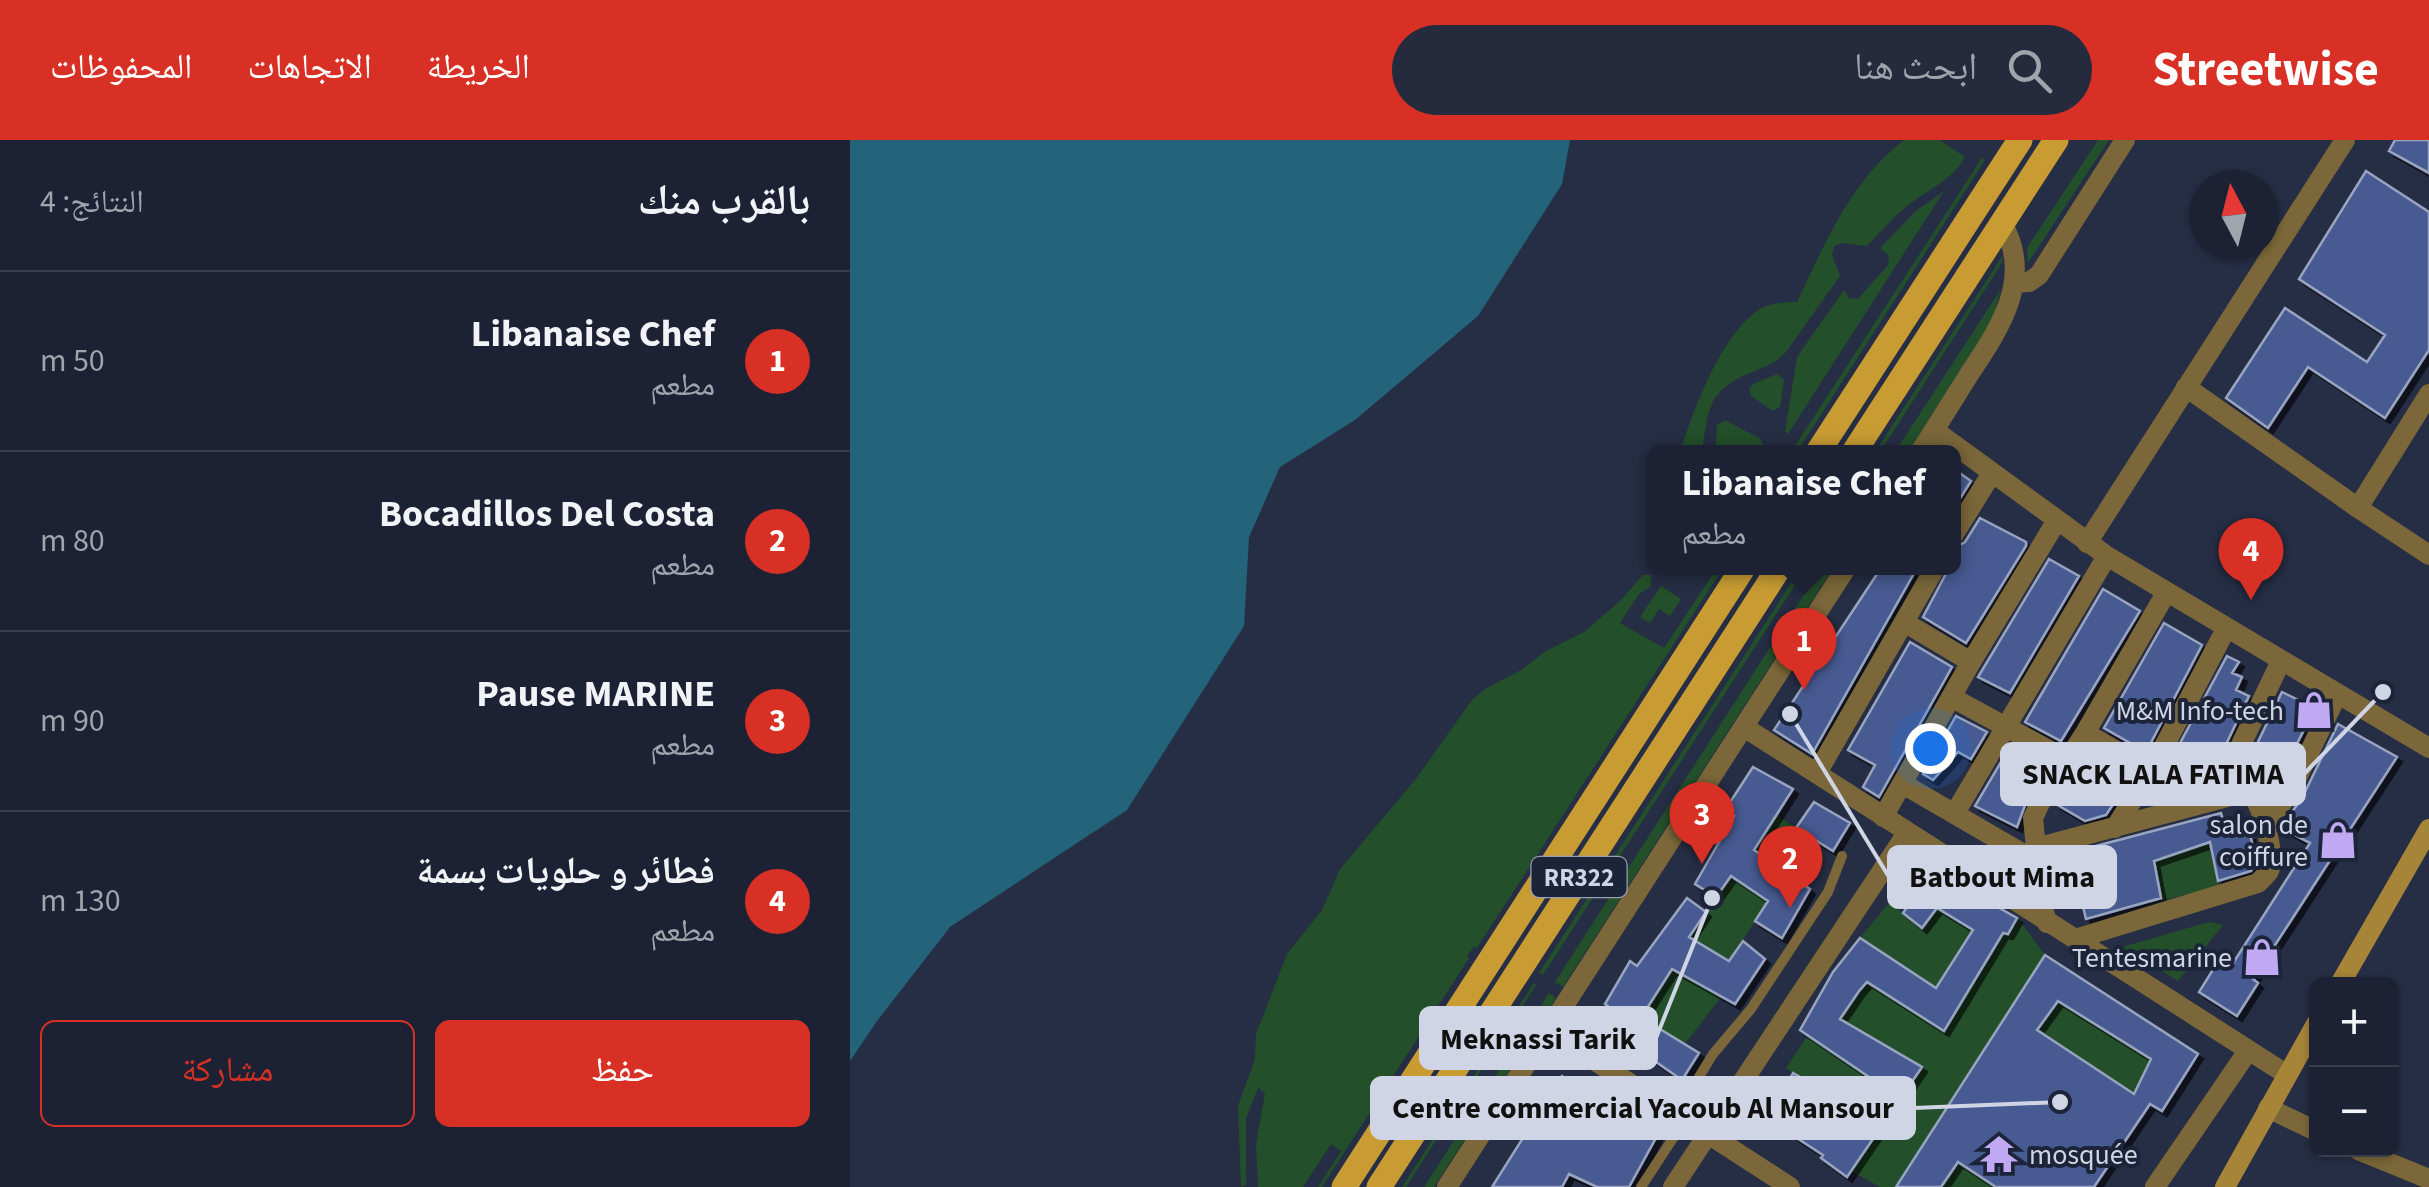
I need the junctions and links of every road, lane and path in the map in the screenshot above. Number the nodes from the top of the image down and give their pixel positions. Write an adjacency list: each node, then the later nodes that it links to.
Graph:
1 (2020, 140): 10 (main road)
2 (2056, 140): 5 (main road)
3 (2125, 140): 6 (street)
4 (2345, 140): 7 (street)
5 (2002, 223): 6 (street); 11 (main road)
6 (2014, 283): 9 (street)
7 (2186, 387): 16 (street); 19 (street)
8 (2429, 394): 16 (street)
9 (1934, 430): 12 (street); 13 (street)
10 (1823, 445)
11 (1859, 445)
12 (1924, 445)
13 (1954, 445)
14 (1961, 450): 15 (street)
15 (1992, 473): 17 (street); 18 (street)
16 (2358, 508): 20 (street)
17 (2056, 522): 19 (street); 30 (street)
18 (1961, 523)
19 (2087, 543): 21 (street)
20 (2429, 555)
21 (2106, 556): 26 (street); 34 (street)
22 (1738, 575): 63 (main road, RR322)
23 (1775, 575): 64 (main road, RR322)
24 (1842, 575): 33 (street)
25 (1931, 575): 27 (street)
26 (2166, 593): 28 (street); 35 (street)
27 (1904, 622): 30 (street); 39 (street)
28 (2226, 629): 29 (street); 38 (street)
29 (2281, 661): 31 (street); 41 (street)
30 (1971, 662): 32 (street)
31 (2337, 694): 36 (street); 44 (street)
32 (1951, 697): 34 (street); 40 (street)
33 (1744, 727): 39 (street); 53 (street)
34 (2006, 727): 37 (street); 42 (street)
35 (2086, 733): 37 (street); 38 (street)
36 (2429, 748)
37 (2067, 760): 48 (street)
38 (2152, 771): 45 (street)
39 (1817, 774): 43 (street)
40 (1902, 784): 42 (street); 43 (street)
41 (2215, 799): 44 (street); 45 (street)
42 (1955, 813): 48 (street)
43 (1883, 817): 47 (street)
44 (2265, 827): 51 (street)
45 (2116, 828): 48 (street)
46 (2429, 829): 52 (main road)
47 (1907, 833): 50 (street); 60 (street)
48 (2031, 851): 50 (street)
49 (1842, 856): 58 (lane)
50 (2047, 923): 51 (street)
51 (2075, 939): 55 (street)
52 (2344, 977)
53 (1549, 1031): 58 (street); 65 (street)
54 (2309, 1036): 56 (main road)
55 (2248, 1052): 56 (street); 69 (street)
56 (2286, 1074): 57 (main road)
57 (2268, 1108): 59 (street); 70 (main road)
58 (1681, 1116): 60 (street); 66 (lane)
59 (2309, 1128)
60 (1708, 1134): 67 (street); 68 (street)
61 (2376, 1157): 62 (street)
62 (2429, 1178)
63 (1344, 1187)
64 (1380, 1187)
65 (1447, 1187)
66 (1641, 1187)
67 (1673, 1187)
68 (1790, 1187)
69 (2155, 1187)
70 (2225, 1187)

